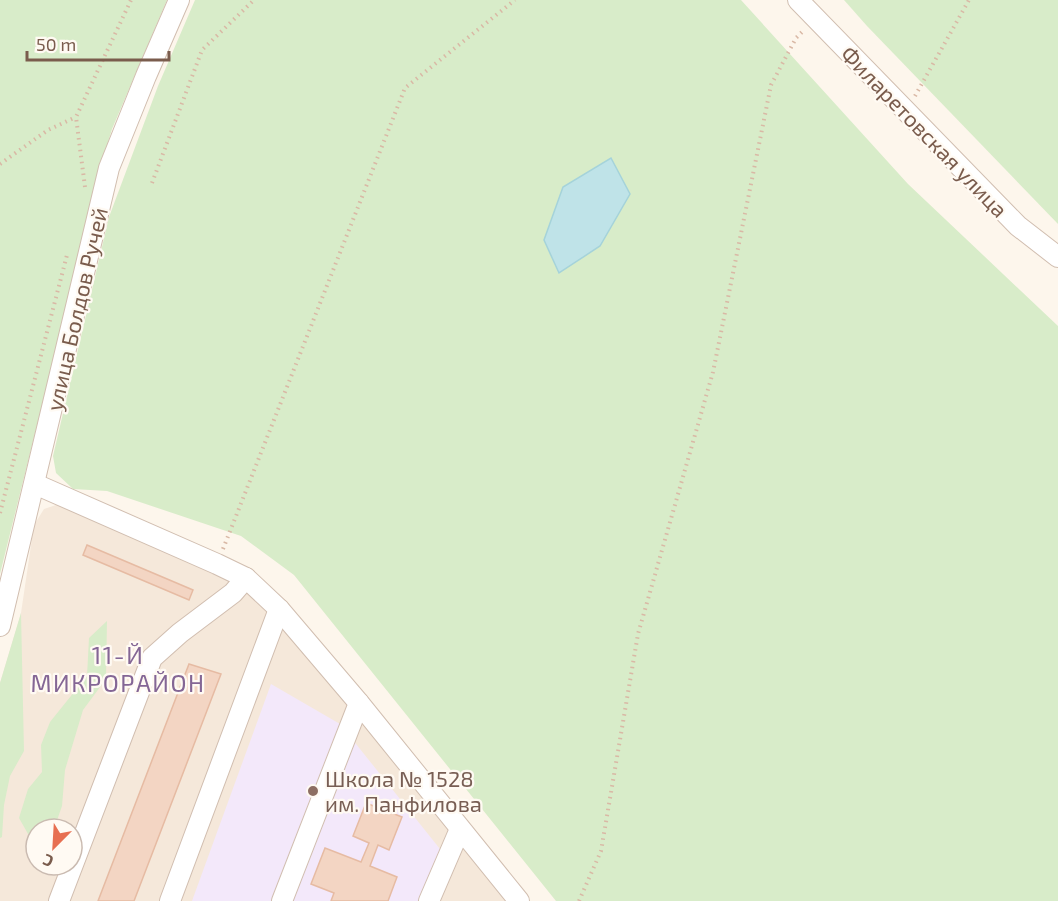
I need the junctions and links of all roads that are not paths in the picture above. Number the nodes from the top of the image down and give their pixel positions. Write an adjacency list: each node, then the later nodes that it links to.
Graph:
1 (179, 0): 4 (street, улица Болдов Ручей)
2 (798, 0): 3 (street, Филаретовская улица)
3 (1058, 257)
4 (35, 484): 5 (street); 7 (street, улица Болдов Ручей)
5 (246, 578): 6 (street); 10 (street)
6 (279, 609): 8 (street); 11 (street)
7 (0, 626)
8 (359, 703): 9 (street); 12 (street)
9 (460, 829): 13 (street); 14 (street)
10 (59, 901)
11 (170, 901)
12 (282, 901)
13 (429, 901)
14 (519, 901)

